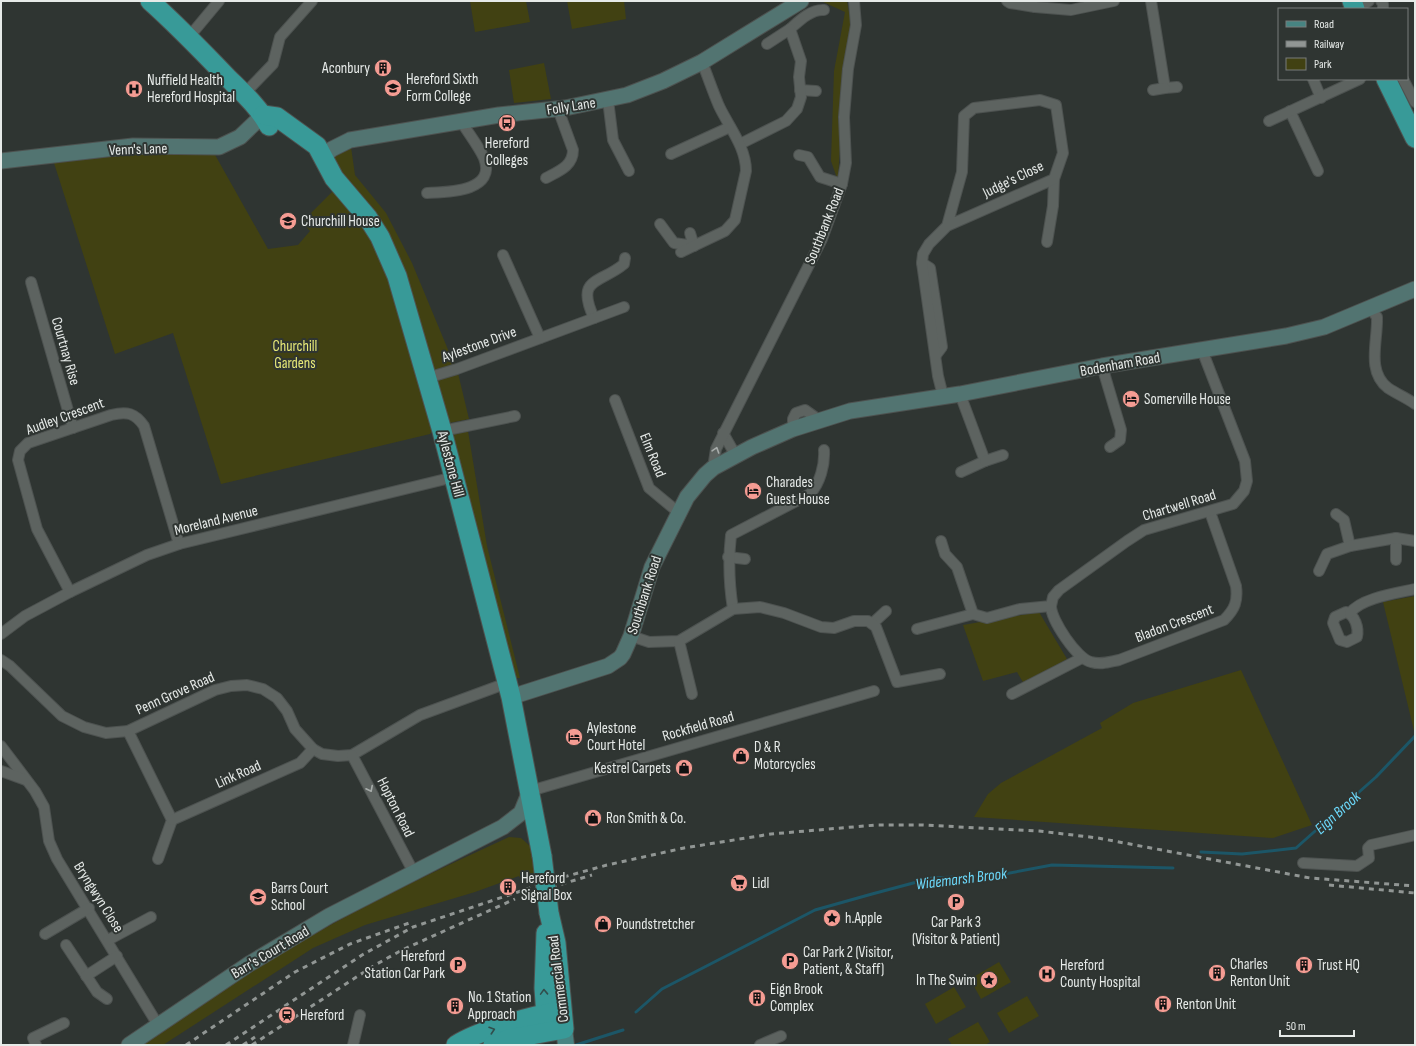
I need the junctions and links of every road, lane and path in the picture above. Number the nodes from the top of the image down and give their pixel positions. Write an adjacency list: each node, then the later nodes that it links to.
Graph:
1 (150, 1): 14 (highway)
2 (219, 1): 14 (street)
3 (312, 1): 26 (street)
4 (800, 1): 16 (street, Folly Lane)
5 (854, 1): 46 (street, Southbank Road)
6 (1007, 1): 10 (street)
7 (1114, 1): 10 (street)
8 (1151, 1): 22 (street)
9 (1369, 1): 11 (street)
10 (1031, 4)
11 (1358, 8)
12 (824, 10): 13 (street)
13 (790, 29): 15 (street); 23 (street)
14 (189, 37): 26 (highway)
15 (767, 44)
16 (702, 62): 28 (street, Folly Lane); 35 (street)
17 (1313, 80): 27 (street)
18 (1358, 80): 27 (street)
19 (1386, 80): 36 (highway)
20 (1404, 80): 29 (street)
21 (1177, 87): 22 (street)
22 (1165, 88): 24 (street)
23 (800, 90): 25 (street); 37 (street)
24 (1153, 90)
25 (816, 91)
26 (244, 94): 32 (highway)
27 (1321, 98): 31 (street)
28 (608, 100): 30 (street, Folly Lane); 42 (street)
29 (1415, 102)
30 (558, 109): 34 (street, Folly Lane); 44 (street)
31 (1290, 111): 33 (street); 43 (street)
32 (263, 115): 40 (highway); 41 (street, Venn's Lane)
33 (1269, 120)
34 (461, 121): 40 (street, Folly Lane); 47 (street)
35 (730, 127): 37 (street); 38 (street)
36 (1415, 138)
37 (740, 144): 52 (street)
38 (671, 154)
39 (799, 155): 46 (street)
40 (323, 157): 64 (highway, Aylestone Hill)
41 (1, 161)
42 (629, 170)
43 (1318, 171)
44 (546, 178)
45 (1054, 178): 49 (street, Judge's Close); 49 (street, Judge's Close); 51 (street)
46 (842, 184): 72 (street, Southbank Road)
47 (427, 193)
48 (660, 224): 52 (street)
49 (948, 226): 66 (street, Judge's Close)
50 (690, 233): 52 (street)
51 (1047, 242)
52 (694, 246): 53 (street)
53 (681, 252)
54 (503, 255): 61 (street, Aylestone Drive)
55 (625, 258): 60 (street)
56 (31, 282): 70 (street, Courtnay Rise)
57 (1415, 289): 59 (street, Bodenham Road)
58 (624, 307): 60 (street, Aylestone Drive)
59 (1370, 308): 62 (street, Bodenham Road); 68 (street)
60 (594, 318): 61 (street, Aylestone Drive)
61 (540, 338): 64 (street, Aylestone Drive)
62 (1202, 350): 63 (street, Bodenham Road); 82 (street, Chartwell Road)
63 (1102, 366): 65 (street, Bodenham Road); 73 (street)
64 (427, 378): 71 (highway, Aylestone Hill)
65 (960, 394): 66 (street, Bodenham Road); 77 (street)
66 (944, 396): 76 (street, Bodenham Road)
67 (615, 400): 81 (street, Elm Road)
68 (1415, 404)
69 (515, 416): 71 (street)
70 (73, 428): 87 (street, Audley Crescent); 94 (street, Audley Crescent)
71 (442, 431): 80 (highway, Aylestone Hill)
72 (723, 433): 76 (street); 78 (street, Southbank Road, one-way to 72)
73 (1110, 447)
74 (824, 450): 89 (street)
75 (1003, 455): 77 (street)
76 (736, 456): 78 (street, Bodenham Road)
77 (985, 461): 79 (street)
78 (714, 468): 81 (street, Southbank Road)
79 (961, 472)
80 (454, 477): 87 (street, Moreland Avenue); 108 (highway, Aylestone Hill)
81 (678, 512): 103 (street, Southbank Road)
82 (1210, 512): 95 (street, Chartwell Road); 105 (street, Bladon Crescent)
83 (1336, 514): 88 (street)
84 (1396, 538): 86 (street); 88 (street); 91 (street)
85 (941, 541): 99 (street)
86 (1415, 542)
87 (179, 544): 94 (street, Moreland Avenue)
88 (1350, 546): 92 (street)
89 (728, 557): 90 (street); 96 (street)
90 (746, 559)
91 (1396, 560)
92 (1319, 571)
93 (1415, 589): 98 (street)
94 (70, 592): 102 (street, Moreland Avenue)
95 (1051, 606): 99 (street); 105 (street)
96 (733, 609): 100 (street); 104 (street)
97 (886, 611): 100 (street)
98 (1350, 613)
99 (973, 614): 101 (street)
100 (875, 625): 107 (street)
101 (917, 629)
102 (1, 634)
103 (631, 636): 104 (street); 108 (street, Southbank Road)
104 (679, 641): 110 (street)
105 (1082, 658): 111 (street)
106 (1, 660): 112 (street, Penn Grove Road)
107 (940, 674)
108 (509, 690): 115 (street); 118 (highway, Aylestone Hill)
109 (874, 691): 118 (street, Rockfield Road)
110 (692, 694)
111 (1012, 694)
112 (128, 731): 114 (street, Penn Grove Road); 119 (street)
113 (1, 746): 117 (street, Bryngwyn Close)
114 (313, 750): 115 (street); 119 (street, Link Road)
115 (352, 755): 125 (street, Hopton Road, one-way to 125)
116 (1, 771): 117 (street)
117 (26, 780): 126 (street, Bryngwyn Close)
118 (530, 791): 120 (highway, Commercial Road); 121 (street, Barr's Court Road)
119 (172, 820): 123 (street)
120 (537, 826): 121 (street, Barr's Court Road); 137 (highway, Commercial Road, bridge)
121 (504, 827): 125 (street, Barr's Court Road)
122 (1415, 835): 124 (street)
123 (158, 859)
124 (1303, 863)
125 (414, 874): 136 (street, Barr's Court Road)
126 (88, 908): 128 (street); 129 (street, Bryngwyn Close)
127 (151, 917): 129 (street)
128 (45, 934)
129 (108, 940): 131 (street, Bryngwyn Close)
130 (66, 945): 132 (street)
131 (117, 956): 132 (street); 136 (street, Bryngwyn Close)
132 (86, 976): 133 (street)
133 (107, 999)
134 (360, 1015): 141 (street)
135 (64, 1023): 139 (street)
136 (158, 1025): 140 (street, Barr's Court Road)
137 (556, 1029): 142 (highway, one-way to 137); 143 (highway)
138 (781, 1036): 144 (street)
139 (36, 1045)
140 (129, 1045)
141 (353, 1045)
142 (456, 1045)
143 (493, 1045)
144 (760, 1045)

